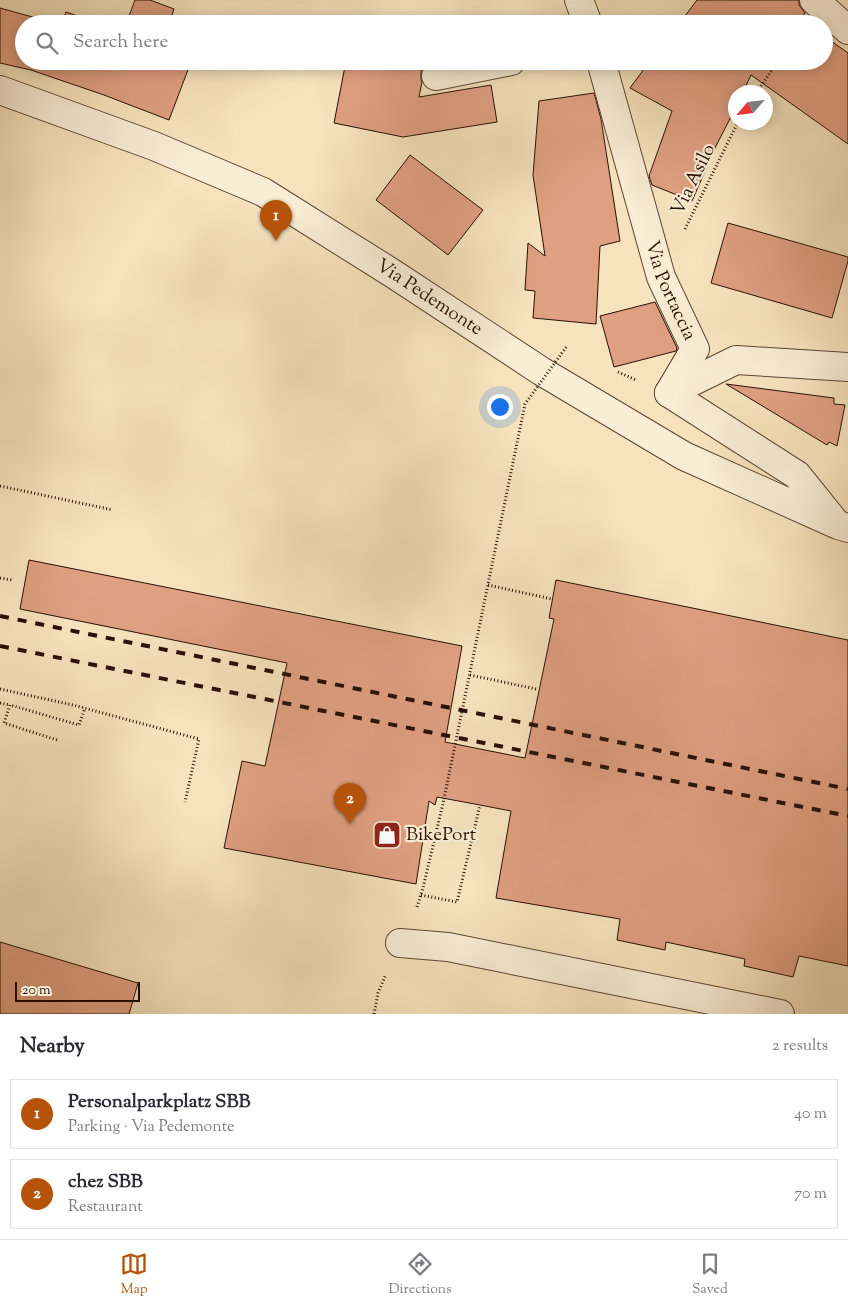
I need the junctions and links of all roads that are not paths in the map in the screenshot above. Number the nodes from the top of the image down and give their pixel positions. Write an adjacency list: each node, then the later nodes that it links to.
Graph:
1 (579, 0): 3 (street)
2 (814, 0): 4 (street)
3 (585, 15)
4 (831, 15)
5 (833, 17): 6 (street)
6 (848, 30)
7 (466, 70): 9 (street)
8 (604, 70): 12 (street, Via Portaccia)
9 (436, 76)
10 (0, 90): 13 (street, Via Pedemonte)
11 (848, 367): 12 (street)
12 (669, 393): 13 (street)
13 (843, 526)
14 (400, 943): 15 (street)
15 (780, 1014)

